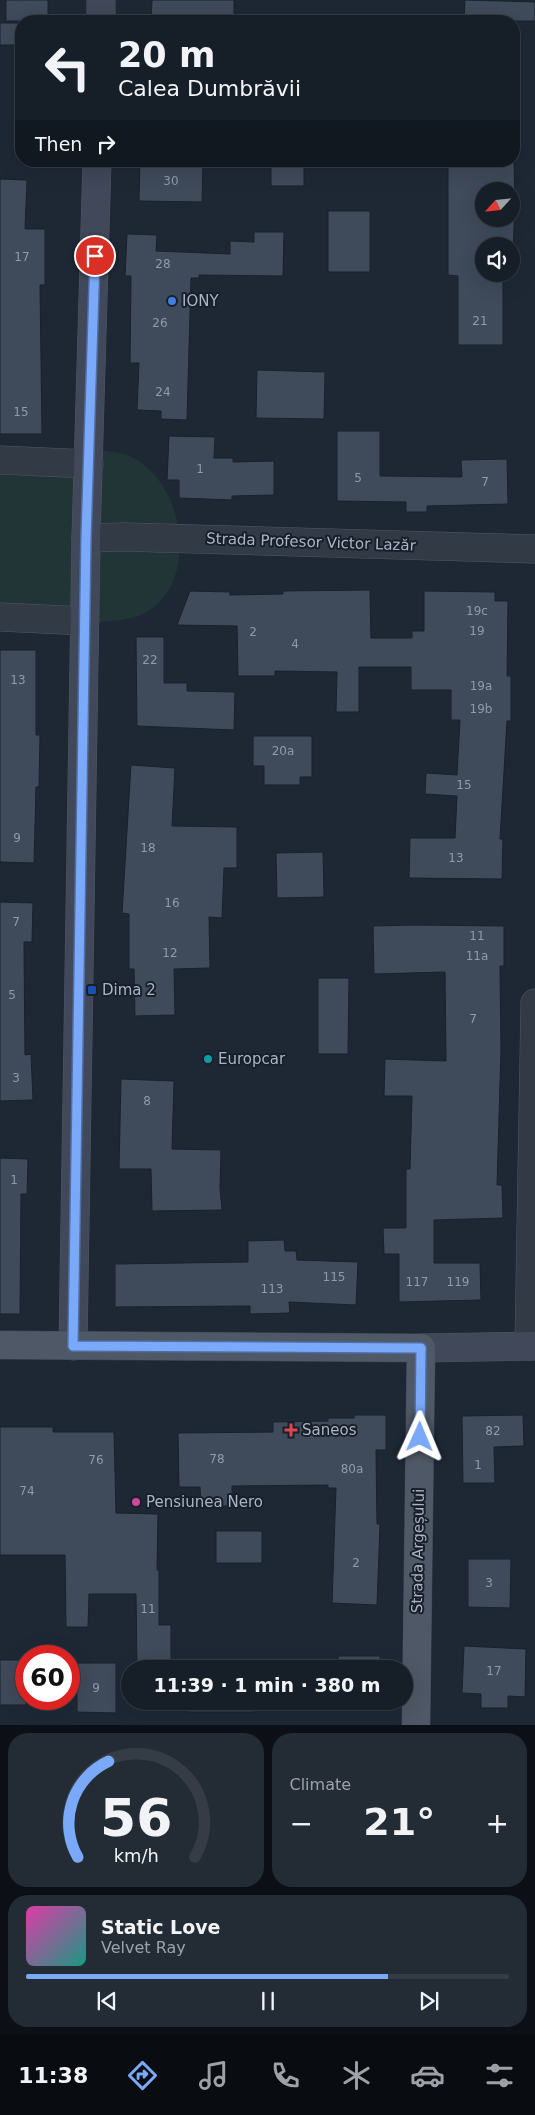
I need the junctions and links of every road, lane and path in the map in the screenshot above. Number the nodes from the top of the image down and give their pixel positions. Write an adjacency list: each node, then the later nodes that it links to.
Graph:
1 (101, 0): 2 (street)
2 (101, 15)
3 (97, 167): 5 (street)
4 (0, 460): 5 (street)
5 (89, 464): 6 (street)
6 (86, 538): 7 (street, Strada Profesor Victor Lazăr); 9 (street)
7 (535, 549)
8 (0, 617): 9 (street)
9 (85, 621): 12 (street)
10 (535, 1003): 13 (street)
11 (0, 1345): 12 (main road)
12 (73, 1346): 14 (main road)
13 (532, 1346): 14 (street)
14 (421, 1348): 15 (main road, Strada Argeșului)
15 (416, 1725)

